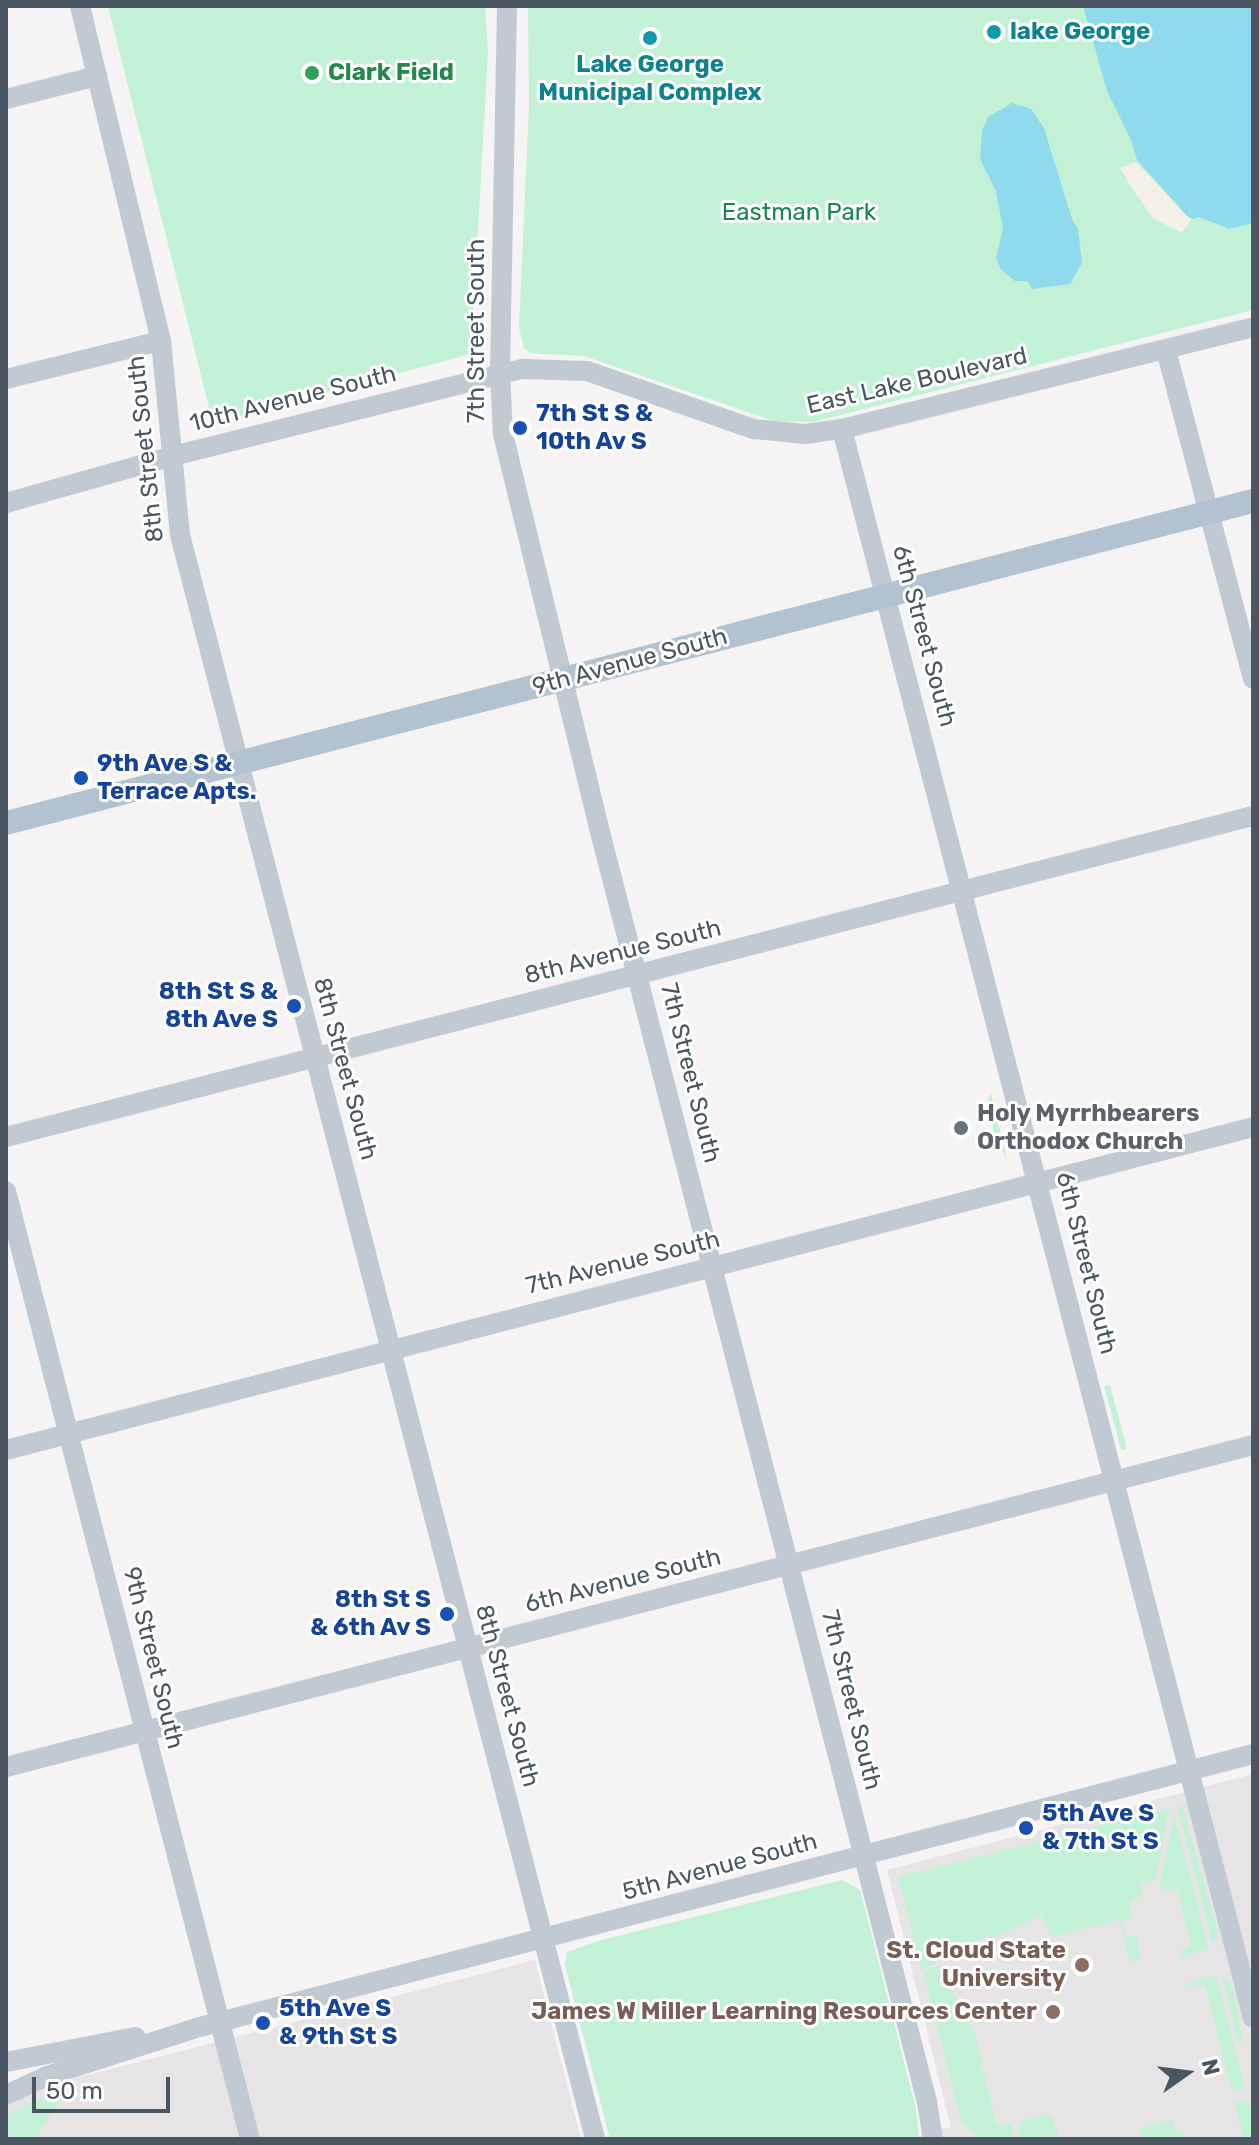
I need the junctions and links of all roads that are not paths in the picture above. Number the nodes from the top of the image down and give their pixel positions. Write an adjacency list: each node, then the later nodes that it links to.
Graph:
1 (80, 6): 3 (street, 8th Street South)
2 (507, 6): 8 (street, 7th Street South)
3 (97, 76): 4 (street); 6 (street, 8th Street South)
4 (6, 99)
5 (1253, 327): 7 (street, East Lake Boulevard)
6 (161, 341): 9 (street); 11 (street, 8th Street South)
7 (1166, 350): 10 (street, East Lake Boulevard); 14 (street)
8 (500, 373): 10 (street, East Lake Boulevard); 11 (street, 10th Avenue South); 17 (street, 7th Street South)
9 (6, 379)
10 (842, 429): 15 (street, 6th Street South)
11 (173, 456): 13 (street, 10th Avenue South); 18 (street, 8th Street South)
12 (1253, 501): 14 (main road, 9th Avenue South)
13 (6, 503)
14 (1210, 512): 15 (main road, 9th Avenue South); 16 (street)
15 (887, 596): 17 (main road, 9th Avenue South); 21 (street, 6th Street South)
16 (1253, 679)
17 (563, 680): 18 (main road, 9th Avenue South); 22 (street, 7th Street South)
18 (239, 763): 20 (main road, 9th Avenue South); 23 (street, 8th Street South)
19 (1253, 816): 21 (street, 8th Avenue South)
20 (6, 823)
21 (963, 891): 22 (street, 8th Avenue South); 26 (street, 6th Street South)
22 (638, 975): 23 (street, 8th Avenue South); 28 (street, 7th Street South)
23 (316, 1058): 25 (street, 8th Avenue South); 29 (street, 8th Street South)
24 (1253, 1127): 26 (street, 7th Avenue South)
25 (6, 1137)
26 (1038, 1183): 28 (street, 7th Avenue South); 33 (street, 6th Street South)
27 (6, 1191): 30 (street, 9th Street South)
28 (712, 1267): 29 (street, 7th Avenue South); 34 (street, 7th Street South)
29 (391, 1350): 30 (street, 7th Avenue South); 35 (street, 8th Street South)
30 (69, 1434): 32 (street, 7th Avenue South); 36 (street, 9th Street South)
31 (1253, 1445): 33 (street, 6th Avenue South)
32 (6, 1450)
33 (1115, 1480): 34 (street, 6th Avenue South); 39 (street, 6th Street South)
34 (790, 1566): 35 (street, 6th Avenue South); 40 (street, 7th Street South)
35 (468, 1647): 36 (street, 6th Avenue South); 41 (street, 8th Street South)
36 (145, 1732): 38 (street, 6th Avenue South); 43 (street, 9th Street South)
37 (1253, 1754): 39 (street, 5th Avenue South)
38 (6, 1767)
39 (1189, 1770): 40 (street, 5th Avenue South); 42 (street, 6th Street South)
40 (864, 1856): 41 (street, 5th Avenue South); 49 (street, 7th Street South)
41 (543, 1940): 43 (street, 5th Avenue South); 48 (street, 8th Street South)
42 (1253, 2018)
43 (220, 2021): 44 (street, 5th Avenue South); 47 (street, 9th Street South)
44 (200, 2027): 45 (street, 5th Avenue South); 46 (street, 5th Avenue South)
45 (6, 2062)
46 (6, 2095)
47 (250, 2139)
48 (595, 2139)
49 (933, 2139)

